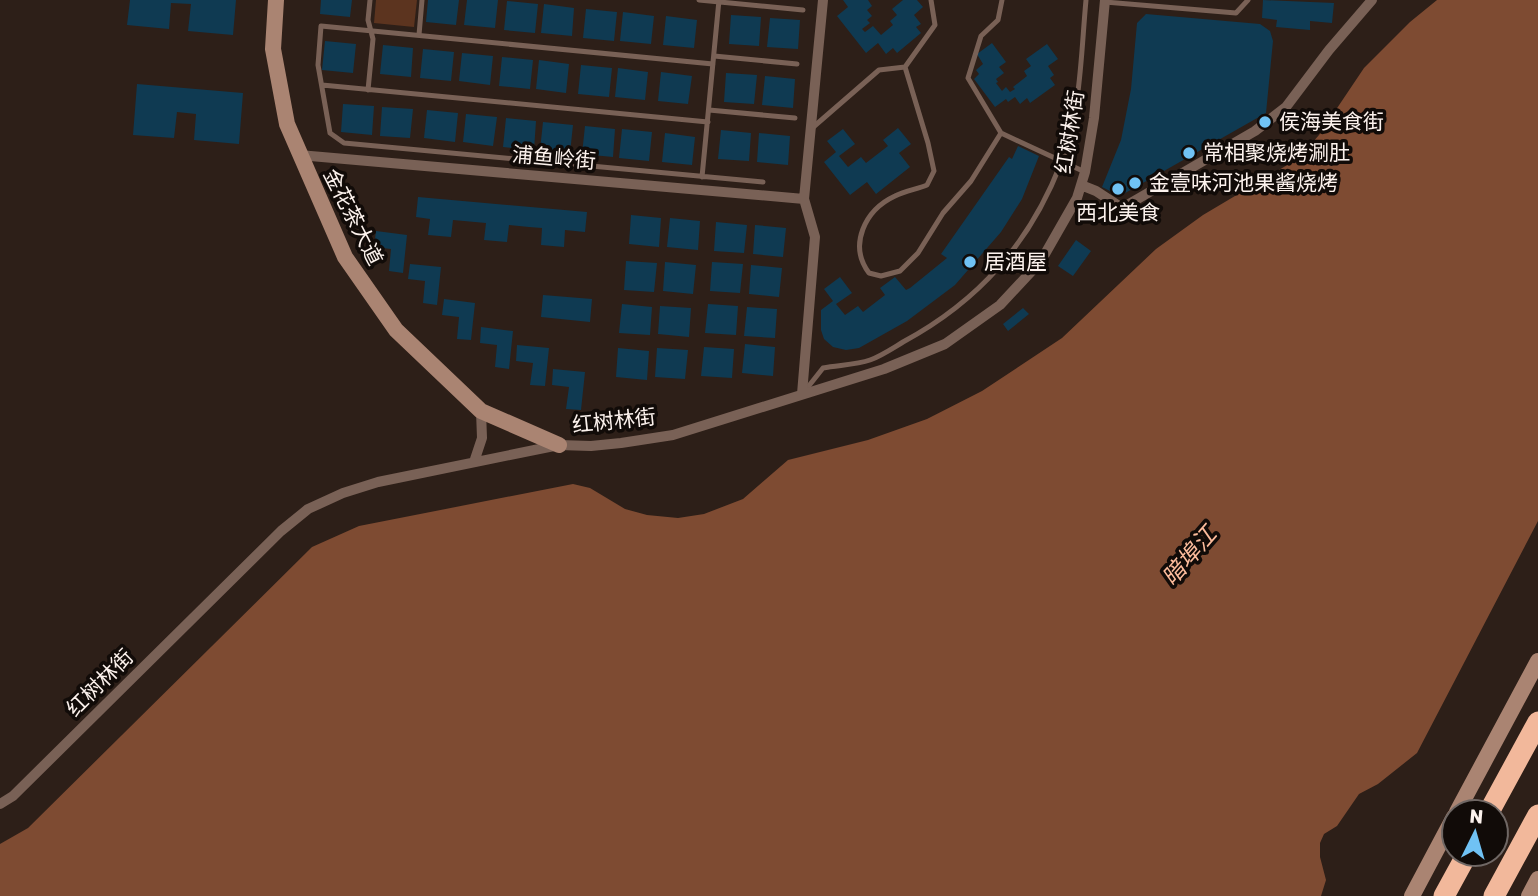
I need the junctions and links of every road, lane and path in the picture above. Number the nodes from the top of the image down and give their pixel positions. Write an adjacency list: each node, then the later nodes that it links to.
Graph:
1 (276, 0): 27 (street, 金花茶大道)
2 (370, 0): 14 (lane)
3 (422, 0): 15 (lane)
4 (699, 0): 11 (lane)
5 (823, 0): 25 (street)
6 (931, 0): 19 (lane)
7 (1002, 0): 26 (lane)
8 (1086, 0): 28 (lane)
9 (1248, 0): 12 (lane)
10 (1372, 0): 32 (street)
11 (719, 1): 13 (lane); 16 (lane)
12 (1105, 1): 29 (street, 红树林街)
13 (803, 10)
14 (371, 31): 15 (lane); 20 (lane); 21 (lane)
15 (419, 36): 17 (lane)
16 (714, 56): 17 (lane); 18 (lane)
17 (713, 64): 22 (lane)
18 (797, 64)
19 (905, 67): 25 (lane); 26 (lane)
20 (322, 85): 21 (lane); 30 (lane)
21 (368, 90): 24 (lane)
22 (709, 110): 23 (lane); 24 (lane)
23 (795, 118)
24 (708, 122): 30 (lane)
25 (811, 129): 33 (street)
26 (1001, 133): 28 (lane)
27 (299, 155): 33 (street, 浦鱼岭街); 35 (street, 金花茶大道)
28 (1062, 162): 29 (lane); 34 (lane)
29 (1085, 172): 32 (street, 红树林街)
30 (702, 177): 31 (lane)
31 (763, 182)
32 (1082, 185): 34 (street, 红树林街)
33 (804, 200): 34 (street)
34 (802, 394): 36 (street, 红树林街)
35 (481, 411): 36 (street, 金花茶大道); 37 (street)
36 (559, 445): 37 (street, 红树林街)
37 (474, 462): 42 (street, 红树林街)
38 (1538, 661): 40 (street)
39 (1538, 722): 41 (highway)
40 (1465, 798)
41 (1497, 798)
42 (0, 804)
43 (1538, 815): 49 (highway)
44 (1440, 843): 47 (street)
45 (1459, 868): 48 (highway)
46 (1538, 879): 50 (street)
47 (1412, 896)
48 (1444, 896)
49 (1494, 896)
50 (1529, 896)

